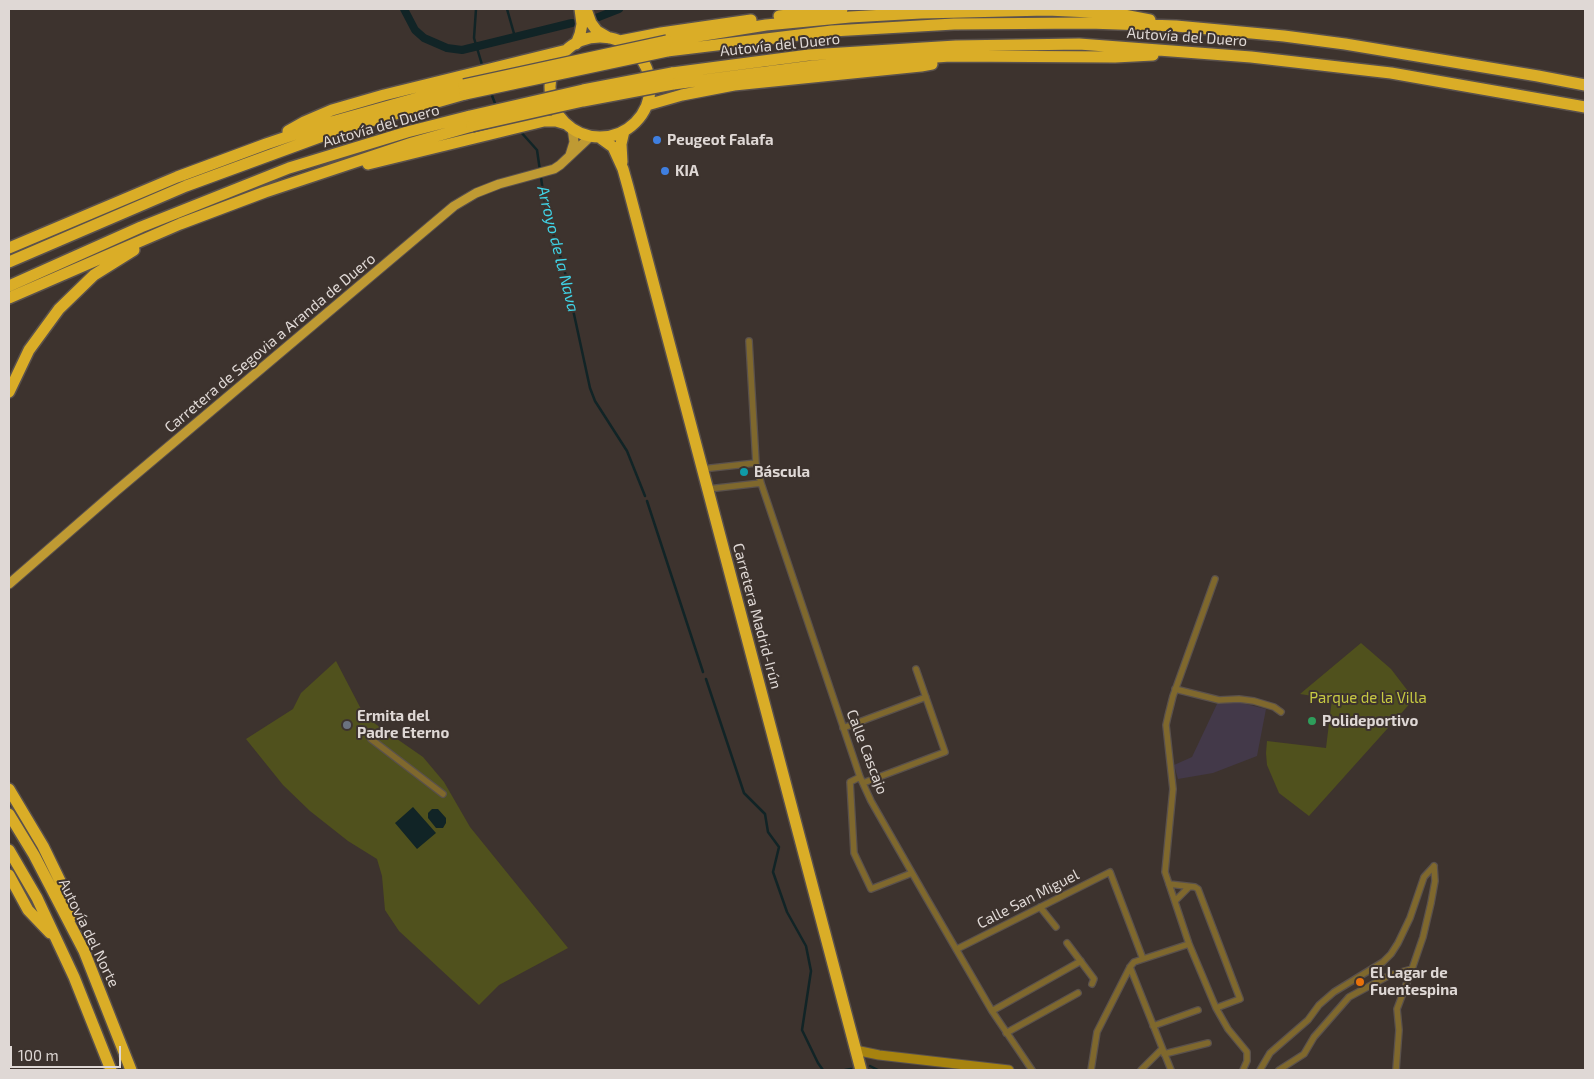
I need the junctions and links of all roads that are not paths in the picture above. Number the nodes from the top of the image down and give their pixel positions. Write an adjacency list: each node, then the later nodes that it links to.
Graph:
1 (580, 9): 8 (highway)
2 (586, 9): 6 (highway)
3 (842, 9): 6 (highway)
4 (1001, 10): 5 (highway); 7 (highway)
5 (1181, 27): 7 (highway, Autovía del Duero); 12 (highway, Autovía del Duero)
6 (614, 40): 8 (highway); 14 (highway)
7 (667, 46): 13 (highway, Autovía del Duero, bridge)
8 (571, 47): 17 (highway); 20 (highway)
9 (1177, 51): 10 (highway); 11 (highway, Autovía del Duero); 15 (highway, Autovía del Duero)
10 (965, 57): 11 (highway); 14 (highway)
11 (673, 78): 16 (highway, Autovía del Duero, bridge)
12 (1585, 86)
13 (465, 90): 20 (highway); 28 (highway, Autovía del Duero)
14 (647, 105): 18 (highway)
15 (1585, 107)
16 (471, 121): 23 (highway); 29 (highway, Autovía del Duero)
17 (569, 126): 19 (highway); 21 (main road); 23 (highway)
18 (624, 131): 19 (highway); 22 (highway, Carretera Madrid-Irún)
19 (595, 137): 21 (main road, Carretera de Segovia a Aranda de Duero); 22 (highway, Carretera Madrid-Irún)
20 (266, 144): 25 (highway)
21 (570, 157): 38 (main road, Carretera de Segovia a Aranda de Duero)
22 (623, 169): 34 (highway, Carretera Madrid-Irún)
23 (265, 192): 24 (highway)
24 (180, 224): 30 (highway); 32 (highway)
25 (38, 235): 26 (highway); 27 (highway)
26 (9, 241)
27 (9, 248)
28 (9, 262)
29 (9, 286)
30 (9, 298)
31 (749, 342): 33 (street, Calle Cascajo)
32 (9, 392)
33 (756, 463): 34 (street); 35 (street, Calle Cascajo)
34 (702, 469): 36 (highway, Carretera Madrid-Irún)
35 (762, 483): 36 (street); 43 (street, Calle Cascajo)
36 (708, 489): 74 (highway, Carretera Madrid-Irún)
37 (1215, 579): 40 (street)
38 (9, 584)
39 (916, 669): 41 (street)
40 (1175, 690): 42 (street); 52 (street)
41 (926, 697): 43 (street); 45 (street)
42 (1281, 712)
43 (843, 728): 45 (street, Calle Cascajo)
44 (371, 739): 47 (street)
45 (861, 780): 50 (street, Calle Cascajo); 50 (street)
46 (9, 789): 61 (highway)
47 (443, 794)
48 (9, 814): 61 (highway, Autovía del Norte)
49 (9, 850): 57 (highway, Autovía del Norte)
50 (912, 873): 60 (street, Calle Cascajo)
51 (9, 875): 57 (highway)
52 (1169, 884): 53 (street); 54 (street)
53 (1189, 886): 54 (street); 68 (street)
54 (1175, 901): 59 (street)
55 (1040, 906): 56 (street); 60 (street, Calle San Miguel); 62 (street, Calle San Miguel)
56 (1056, 927)
57 (56, 939): 76 (highway, Autovía del Norte)
58 (1067, 944): 63 (street)
59 (1189, 944): 62 (street); 68 (street)
60 (957, 949): 70 (street, Calle Cascajo)
61 (84, 950): 77 (highway, Autovía del Norte)
62 (1142, 959): 64 (street)
63 (1081, 961): 66 (street); 70 (street)
64 (1130, 967): 71 (street); 81 (street)
65 (1412, 969): 85 (street); 86 (street); 87 (street)
66 (1092, 984)
67 (1078, 993): 72 (street)
68 (1216, 1008): 84 (street)
69 (1198, 1010): 71 (street)
70 (992, 1011): 72 (street, Calle Cascajo)
71 (1153, 1026): 75 (street)
72 (1006, 1033): 80 (street, Calle Cascajo)
73 (1208, 1043): 75 (street)
74 (855, 1050): 78 (highway, Carretera Madrid-Irún); 79 (main road)
75 (1163, 1051): 82 (street); 83 (street)
76 (111, 1070)
77 (132, 1070)
78 (861, 1070)
79 (1009, 1070)
80 (1032, 1070)
81 (1091, 1070)
82 (1142, 1070)
83 (1171, 1070)
84 (1243, 1070)
85 (1260, 1070)
86 (1279, 1070)
87 (1396, 1070)

